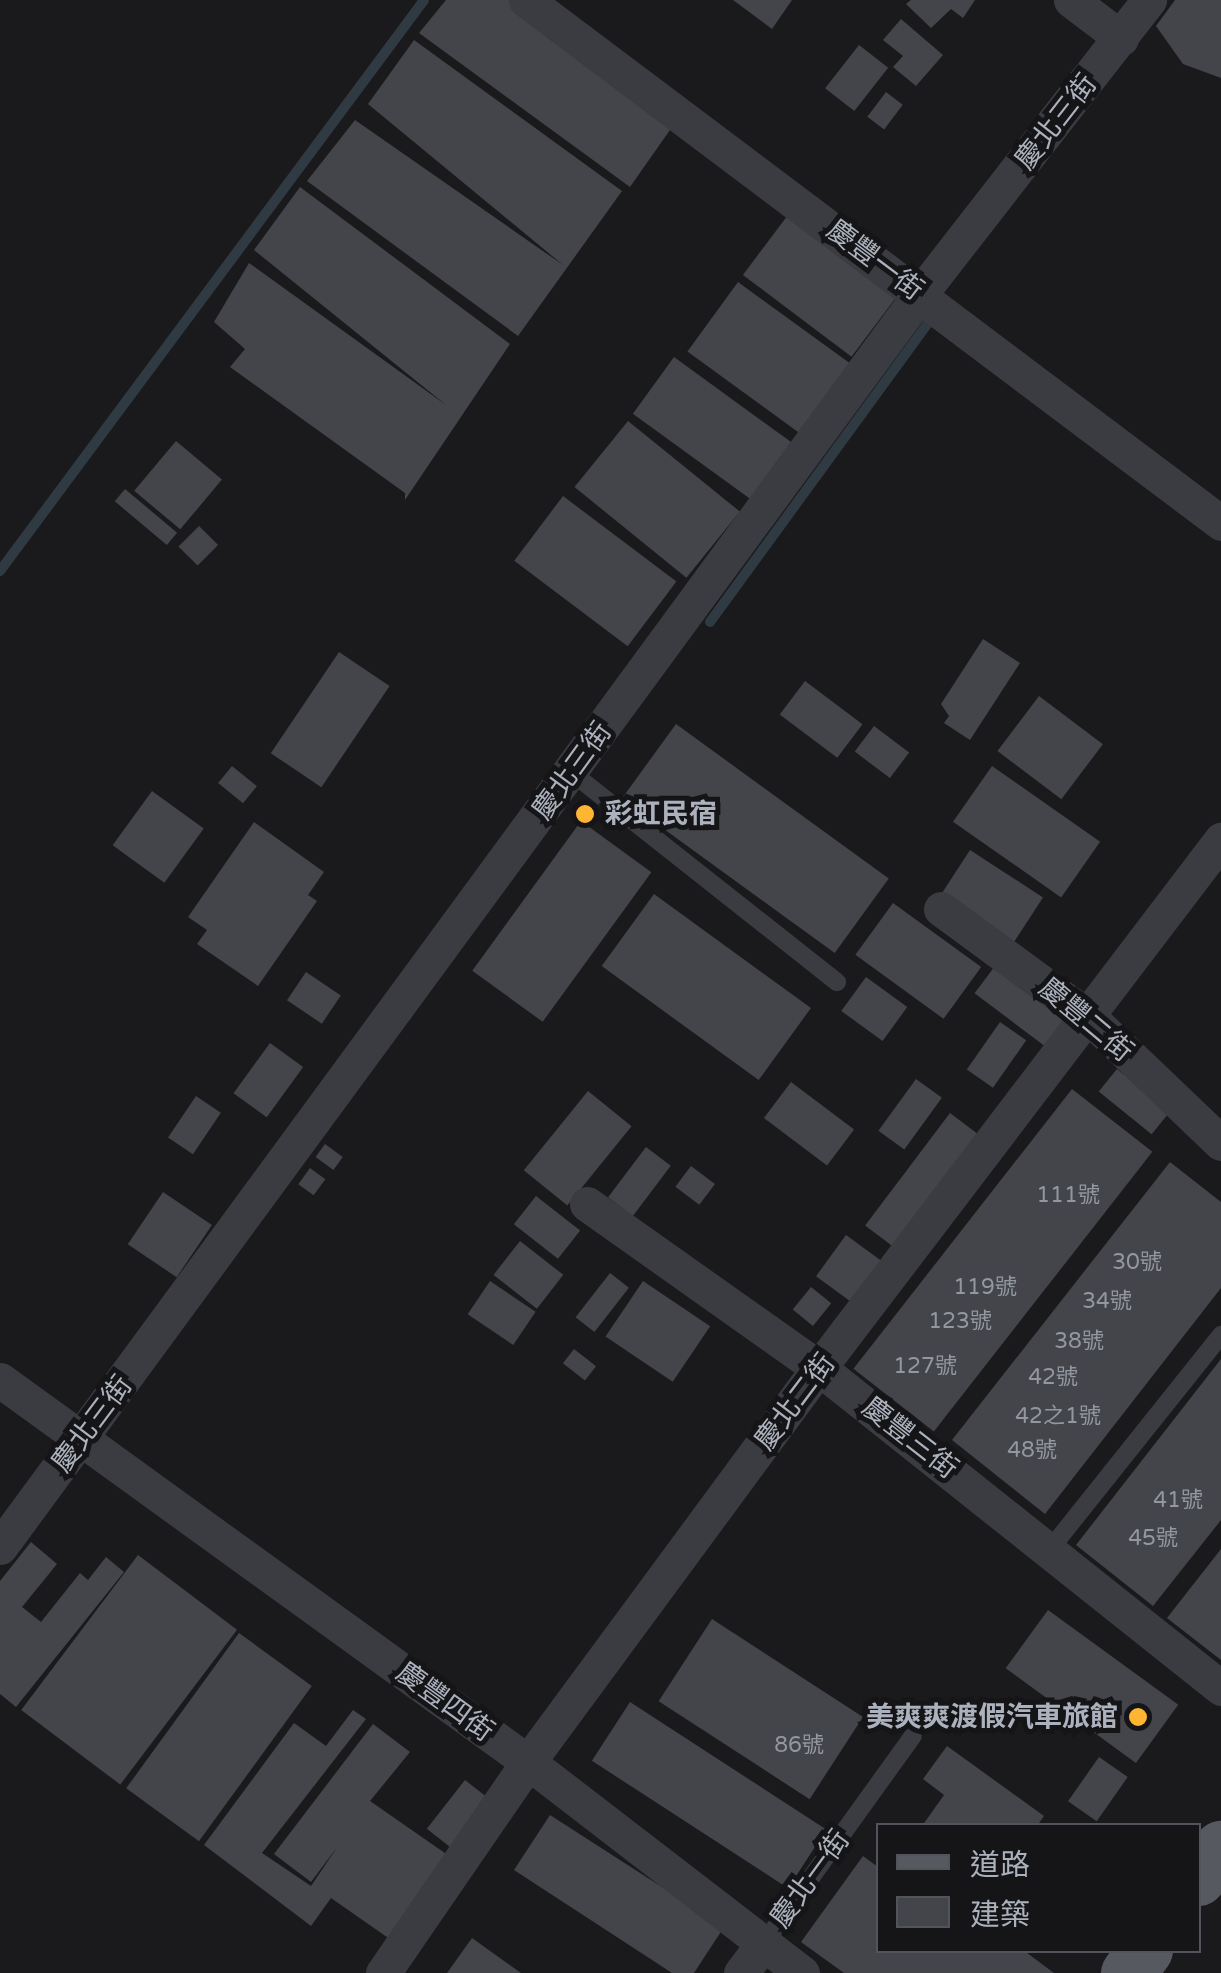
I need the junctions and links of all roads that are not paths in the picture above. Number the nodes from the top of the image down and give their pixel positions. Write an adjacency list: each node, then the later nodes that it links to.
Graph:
1 (526, 0): 5 (street, 慶豐一街)
2 (1071, 0): 4 (street)
3 (1149, 0): 4 (street, 慶北三街)
4 (1122, 38): 5 (street, 慶北三街)
5 (920, 294): 6 (street, 慶豐一街); 7 (street, 慶北三街)
6 (1221, 524)
7 (572, 772): 10 (lane); 17 (street, 慶北三街)
8 (1221, 840): 11 (street, 慶北二街)
9 (942, 909): 11 (street, 慶豐二街)
10 (837, 982)
11 (1090, 1018): 12 (street, 慶豐二街); 15 (street, 慶北二街)
12 (1221, 1143)
13 (587, 1204): 15 (street, 慶豐三街)
14 (1221, 1334): 19 (lane)
15 (820, 1368): 19 (street, 慶豐三街); 22 (street, 慶北二街)
16 (0, 1380): 17 (street, 慶豐四街)
17 (81, 1440): 18 (street, 慶北三街); 22 (street, 慶豐四街)
18 (0, 1547)
19 (1051, 1548): 20 (street, 慶豐三街)
20 (1221, 1688)
21 (913, 1736): 25 (lane, 慶北一街)
22 (528, 1762): 25 (street, 慶豐四街); 26 (street, 慶北二街)
23 (1221, 1848): 24 (main road)
24 (1201, 1874)
25 (764, 1943): 27 (street, 慶北一街); 28 (street, 慶豐四街)
26 (383, 1973)
27 (741, 1973)
28 (802, 1973)

